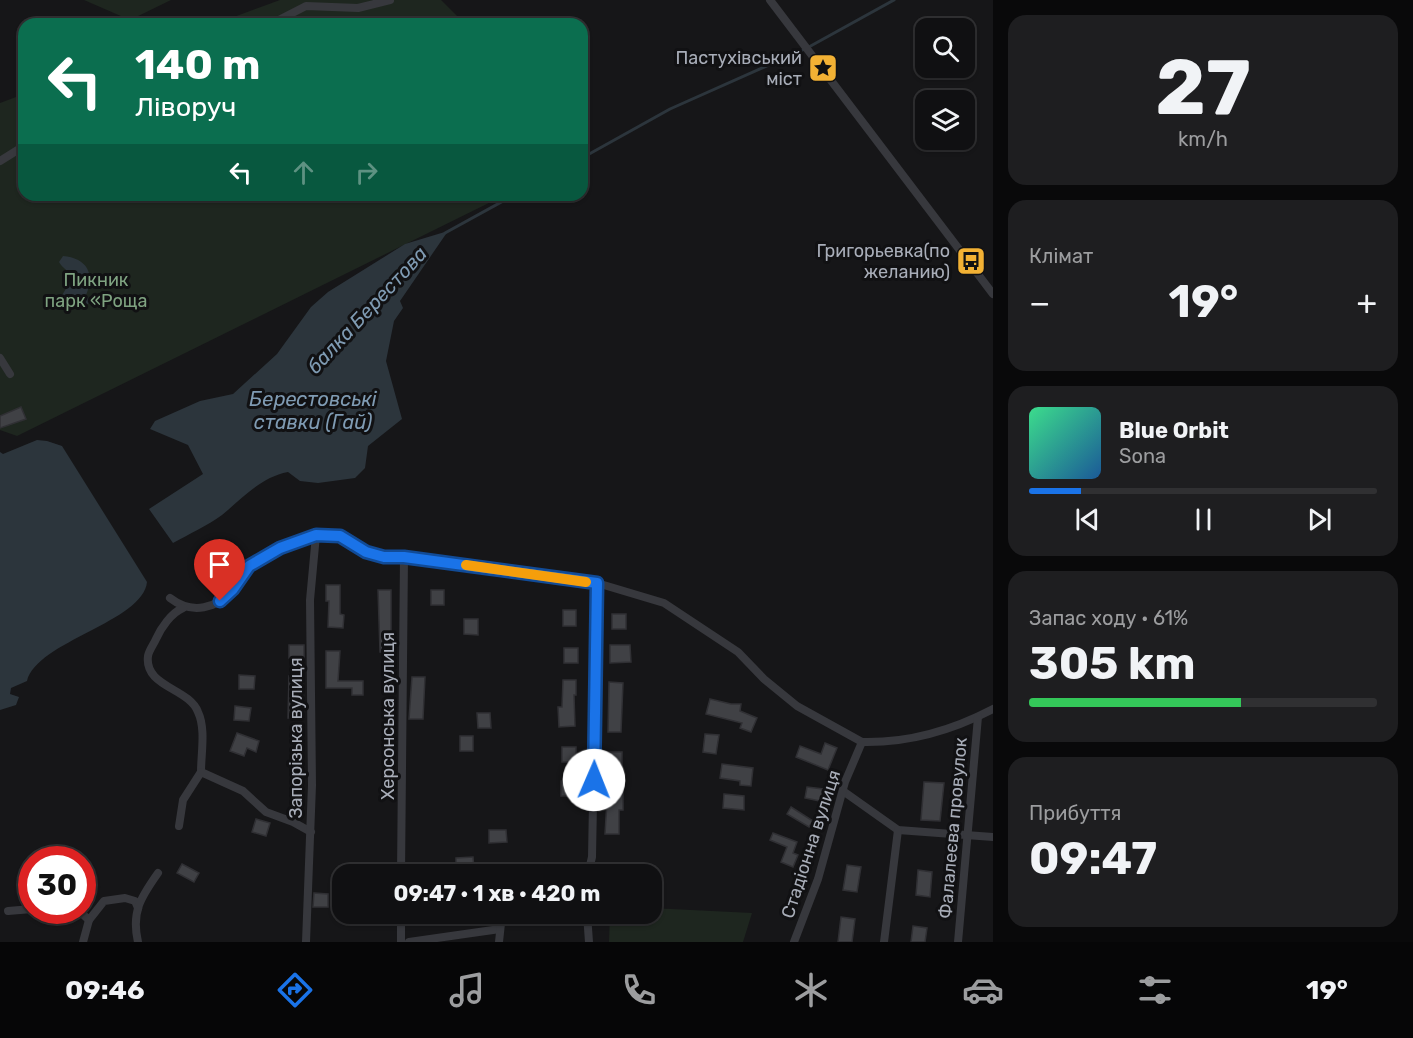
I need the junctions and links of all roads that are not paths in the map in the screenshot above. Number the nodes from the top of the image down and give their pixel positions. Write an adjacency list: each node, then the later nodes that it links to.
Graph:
1 (390, 0): 3 (street)
2 (771, 0): 6 (street)
3 (282, 18)
4 (18, 150): 5 (street)
5 (0, 161)
6 (993, 294)
7 (0, 358): 8 (street)
8 (10, 374)
9 (316, 535): 10 (street); 13 (street); 21 (street, Запорізька вулиця)
10 (404, 557): 11 (street); 24 (street, Херсонська вулиця)
11 (597, 583): 16 (street); 25 (street)
12 (170, 598): 13 (street)
13 (183, 608): 17 (street)
14 (993, 709): 15 (street)
15 (978, 717): 16 (street); 22 (street, Фалалеєва провулок)
16 (862, 742): 18 (street, Стадіонна вулиця)
17 (201, 772): 19 (street); 21 (street)
18 (843, 791): 20 (street); 43 (street, Стадіонна вулиця)
19 (178, 826)
20 (898, 830): 22 (street); 44 (street)
21 (311, 832): 38 (street, Запорізька вулиця)
22 (968, 834): 23 (street); 45 (street, Фалалеєва провулок)
23 (993, 837)
24 (401, 864)
25 (590, 864)
26 (158, 873): 27 (street)
27 (138, 908): 30 (street); 37 (street)
28 (18, 910): 29 (street)
29 (8, 911)
30 (96, 911)
31 (88, 924): 36 (street)
32 (401, 924): 39 (street)
33 (501, 924): 35 (street)
34 (588, 924): 42 (street)
35 (500, 929): 40 (street); 41 (street)
36 (83, 942)
37 (138, 942)
38 (306, 942)
39 (401, 942)
40 (409, 942)
41 (499, 942)
42 (589, 942)
43 (794, 942)
44 (884, 942)
45 (958, 942)

